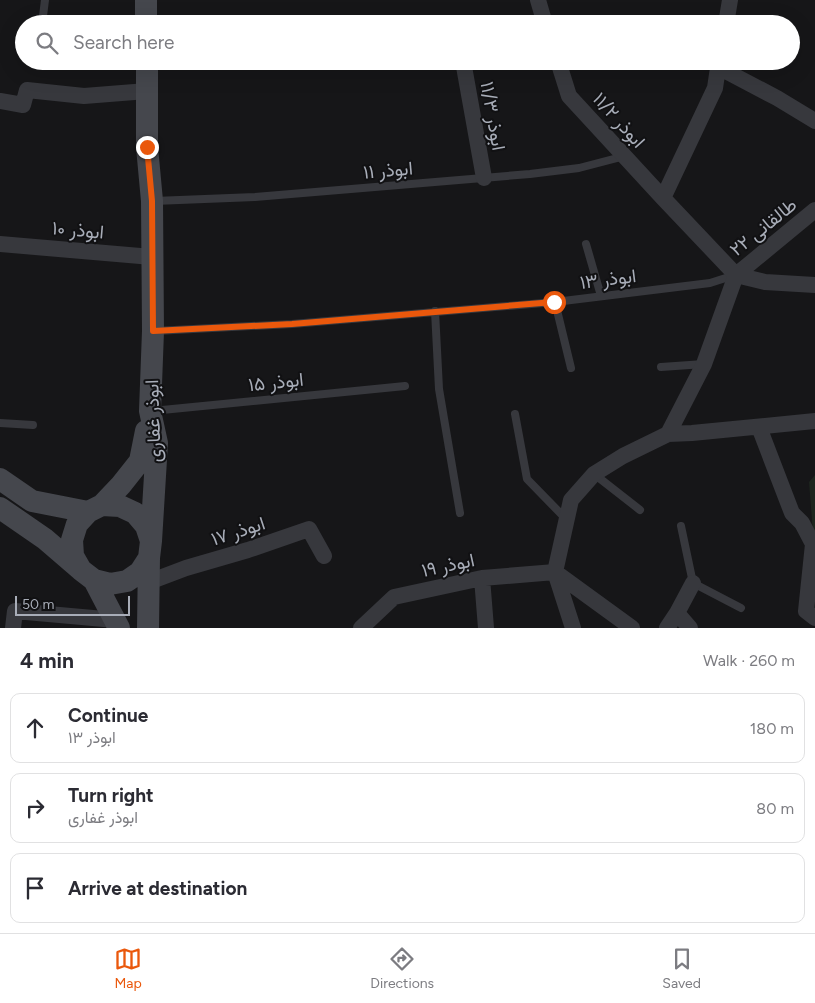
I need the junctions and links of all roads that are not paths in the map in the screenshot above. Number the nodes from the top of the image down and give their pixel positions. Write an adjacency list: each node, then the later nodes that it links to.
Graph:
1 (45, 0): 5 (lane)
2 (147, 0): 6 (main road)
3 (538, 0): 7 (street)
4 (730, 0): 8 (street)
5 (43, 15)
6 (146, 15)
7 (542, 15)
8 (728, 15)
9 (147, 70): 14 (main road, ابوذر غفاری)
10 (466, 70): 18 (street, ابوذر ۱۱/۳)
11 (561, 70): 17 (street, ابوذر ۱۱/۲)
12 (718, 70): 19 (street)
13 (729, 70): 16 (street)
14 (147, 91): 15 (street); 20 (main road, ابوذر غفاری)
15 (1, 103)
16 (815, 121)
17 (625, 156): 18 (lane, ابوذر ۱۱); 19 (street, ابوذر ۱۱/۲)
18 (484, 178): 20 (lane, ابوذر ۱۱)
19 (662, 198): 25 (street, ابوذر ۱۱/۲)
20 (152, 201): 24 (main road, ابوذر غفاری)
21 (815, 210): 25 (street, طالقانی ۲۲)
22 (0, 244): 24 (street, ابوذر ۱۰)
23 (586, 244): 27 (lane)
24 (152, 257): 30 (main road, ابوذر غفاری)
25 (736, 275): 26 (street); 27 (lane, ابوذر ۱۳); 31 (street)
26 (815, 285)
27 (601, 296): 28 (lane, ابوذر ۱۳)
28 (554, 302): 29 (lane, ابوذر ۱۳); 33 (lane)
29 (434, 311): 30 (lane, ابوذر ۱۳); 47 (lane)
30 (153, 331): 35 (main road, ابوذر غفاری)
31 (704, 364): 32 (lane); 41 (street)
32 (661, 367)
33 (571, 368)
34 (405, 386): 35 (lane, ابوذر ۱۵)
35 (150, 411): 45 (main road); 50 (main road, ابوذر غفاری)
36 (515, 414): 48 (lane)
37 (815, 421): 40 (street)
38 (0, 423): 39 (lane)
39 (33, 425)
40 (759, 427): 41 (street); 59 (street)
41 (668, 434): 42 (street)
42 (594, 474): 46 (lane); 48 (street)
43 (0, 479): 45 (main road)
44 (0, 508): 53 (main road)
45 (95, 509): 50 (main road); 53 (main road)
46 (640, 510)
47 (460, 514)
48 (566, 519): 52 (street)
49 (681, 526): 56 (lane)
50 (150, 549): 53 (main road); 55 (main road, ابوذر غفاری)
51 (324, 556): 55 (street, ابوذر ۱۷)
52 (555, 572): 54 (street, ابوذر ۱۹); 65 (street); 66 (street)
53 (88, 575): 60 (main road)
54 (482, 578): 63 (street, ابوذر ۱۹); 64 (street)
55 (149, 582): 62 (main road, ابوذر غفاری)
56 (692, 583): 57 (lane); 58 (street)
57 (740, 608)
58 (677, 613): 67 (street); 68 (street)
59 (815, 618)
60 (117, 624): 61 (street)
61 (13, 628)
62 (148, 628)
63 (361, 628)
64 (486, 628)
65 (573, 628)
66 (632, 628)
67 (667, 628)
68 (690, 628)

